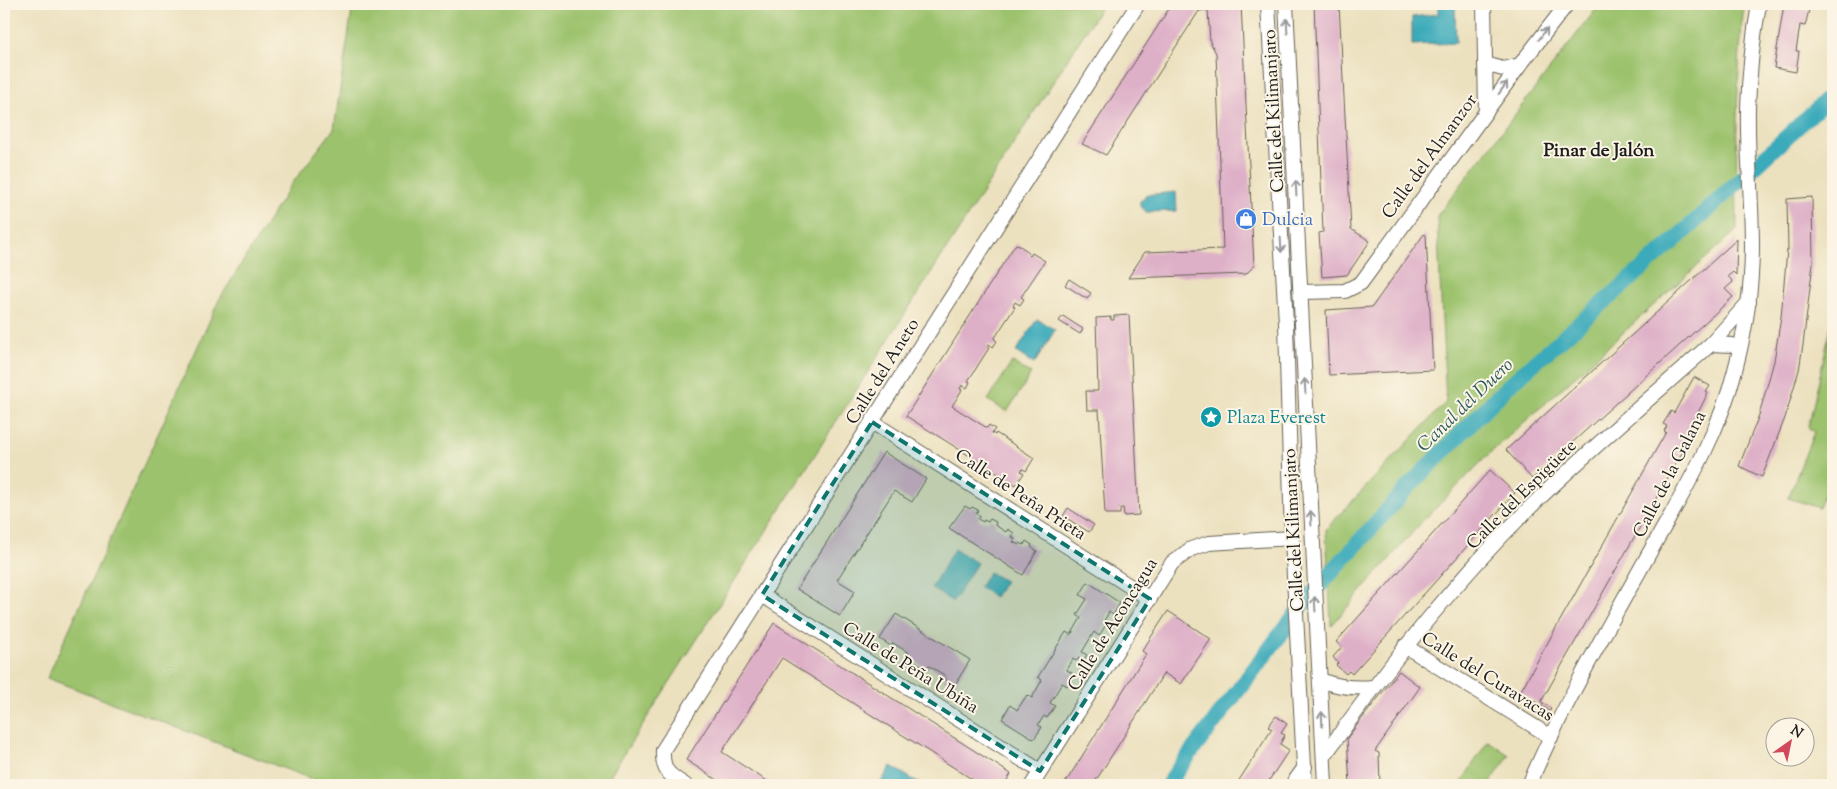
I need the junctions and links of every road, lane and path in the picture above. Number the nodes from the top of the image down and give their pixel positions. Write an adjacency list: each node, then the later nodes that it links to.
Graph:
1 (1138, 4): 14 (street, Calle del Aneto)
2 (1268, 4): 15 (street, Calle del Kilimanjaro, one-way to 15)
3 (1286, 4): 10 (street, Calle del Kilimanjaro, one-way to 3)
4 (1484, 4): 7 (street)
5 (1567, 4): 8 (street, Calle del Almanzor, one-way to 5)
6 (1759, 4): 11 (street, Calle de la Galana)
7 (1485, 64): 8 (street); 9 (street)
8 (1520, 65): 9 (street, Calle del Almanzor, one-way to 8)
9 (1486, 111): 10 (street, Calle del Almanzor)
10 (1301, 292): 19 (street, Calle del Kilimanjaro, one-way to 10)
11 (1749, 302): 12 (street, Calle del Espigüete); 13 (street, Calle de la Galana)
12 (1711, 344): 13 (street); 18 (street, Calle del Espigüete)
13 (1740, 348): 21 (street, Calle de la Galana)
14 (872, 422): 16 (street, Calle del Aneto); 17 (street, Calle de Peña Prieta)
15 (1292, 538): 17 (street, Calle de Aconcagua); 23 (street, Calle del Kilimanjaro)
16 (762, 595): 24 (street, Calle de Peña Ubiña); 25 (street, Calle del Aneto)
17 (1150, 599): 24 (street, Calle de Aconcagua)
18 (1405, 646): 20 (street, Calle del Espigüete); 21 (street, Calle del Curavacas)
19 (1320, 680): 20 (street); 22 (street, Calle del Kilimanjaro, one-way to 19)
20 (1373, 687): 22 (street, Calle del Espigüete)
21 (1550, 737): 30 (street, Calle de la Galana)
22 (1324, 756): 29 (street, Calle del Kilimanjaro)
23 (1304, 767): 27 (street); 28 (street, Calle del Kilimanjaro)
24 (1040, 771): 26 (street, Calle de Aconcagua)
25 (685, 785)
26 (1032, 785)
27 (1292, 785)
28 (1305, 785)
29 (1325, 785)
30 (1529, 785)

